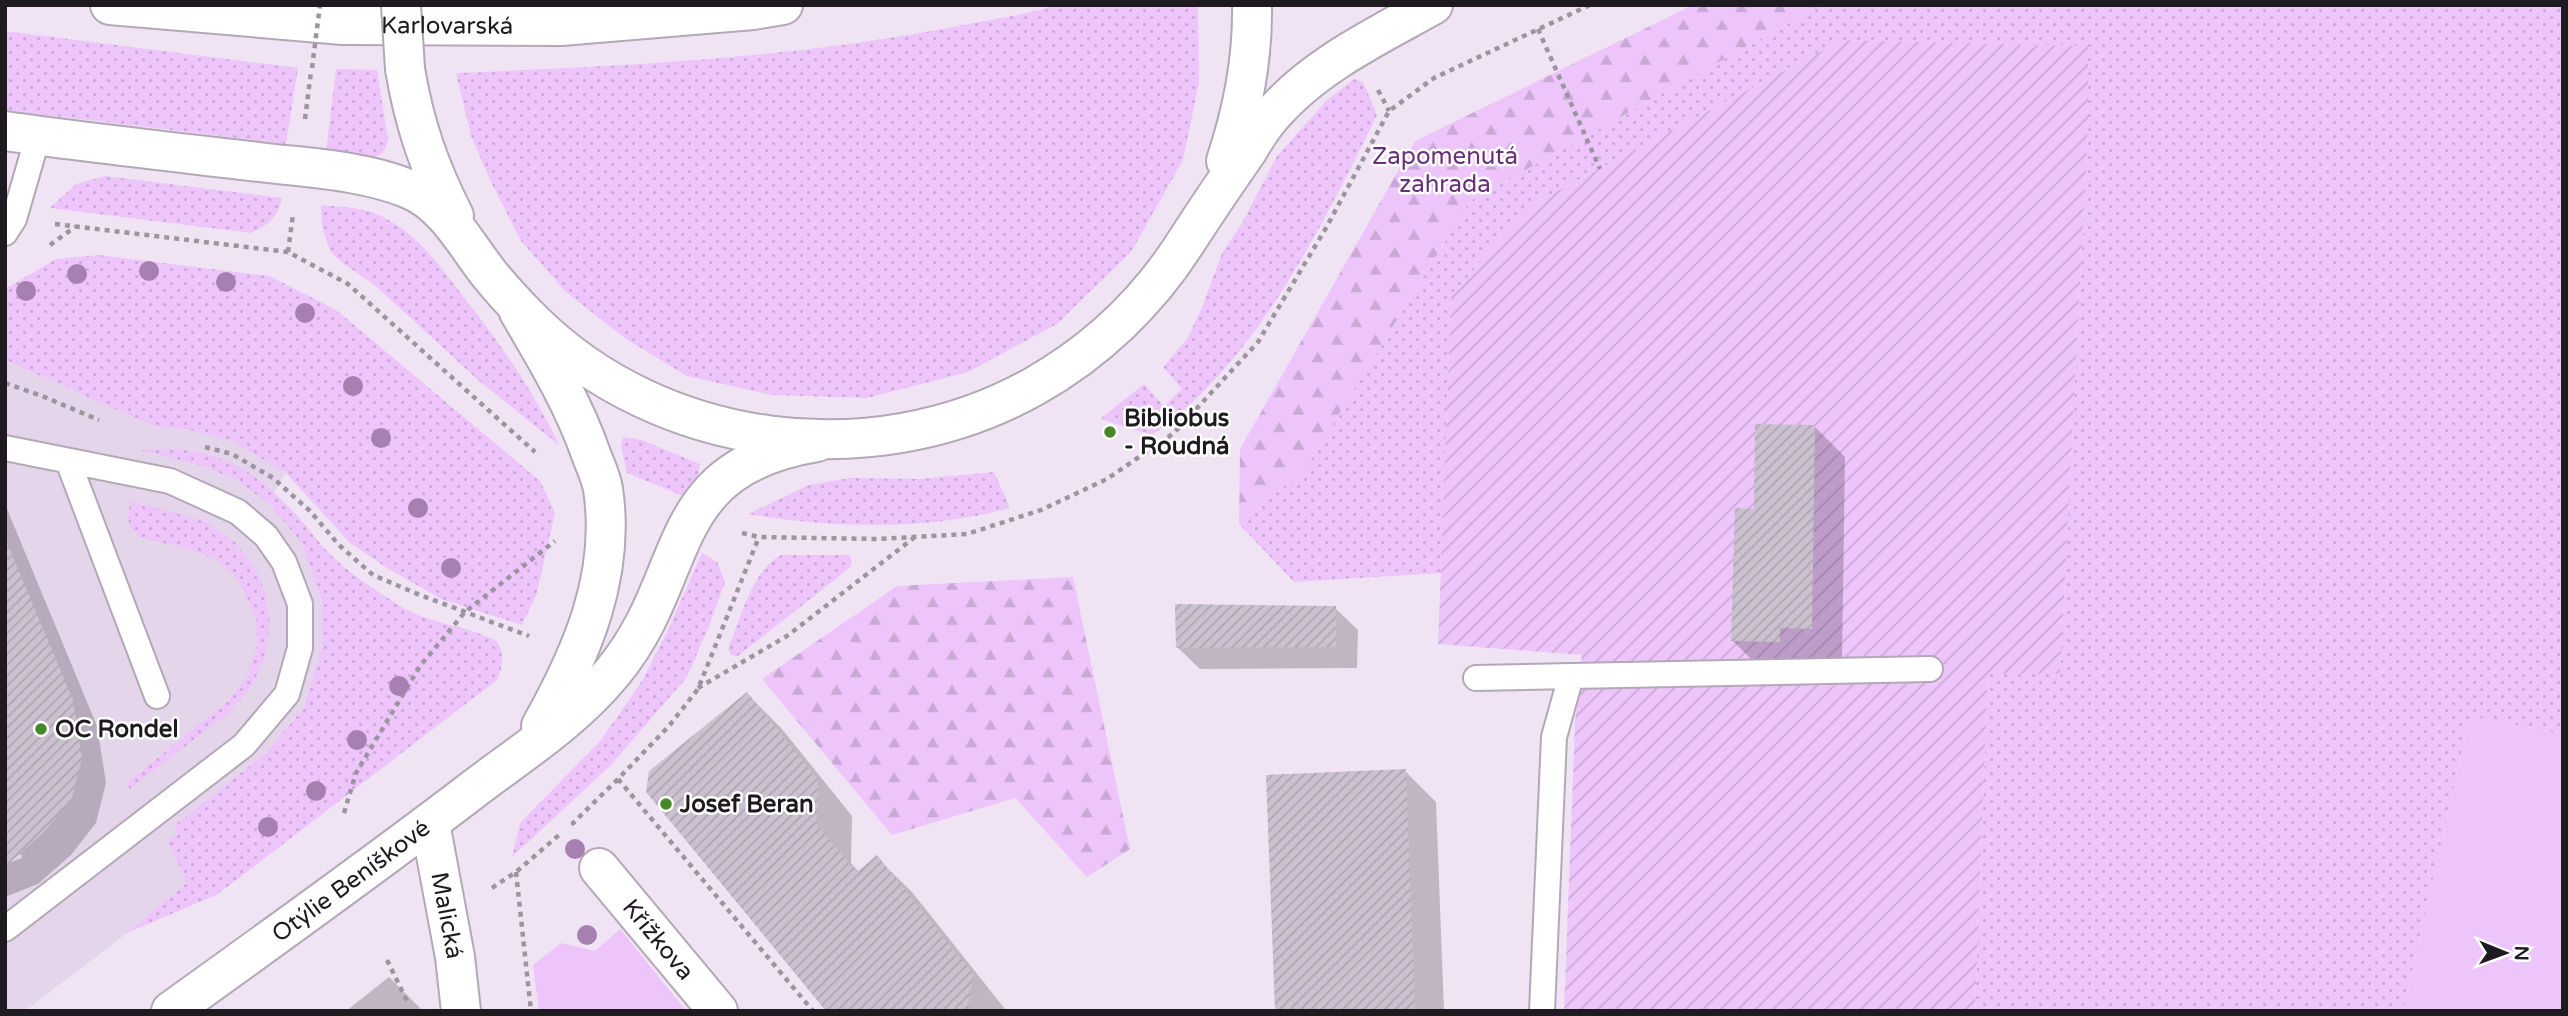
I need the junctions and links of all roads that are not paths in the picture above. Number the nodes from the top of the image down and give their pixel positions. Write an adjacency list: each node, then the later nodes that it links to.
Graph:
1 (110, 5): 3 (main road, Karlovarská)
2 (401, 5): 9 (main road, bridge)
3 (783, 5)
4 (1252, 5): 7 (main road)
5 (1433, 5): 7 (main road)
6 (22, 134): 8 (lane); 9 (main road)
7 (1199, 220): 11 (main road)
8 (10, 226)
9 (467, 243): 10 (main road)
10 (513, 302): 11 (main road); 18 (main road)
11 (826, 440): 18 (main road, Otýlie Beníškové)
12 (5, 448): 13 (lane)
13 (68, 461): 17 (lane); 21 (lane)
14 (1930, 669): 15 (lane)
15 (1571, 676): 16 (lane); 25 (lane)
16 (1476, 678)
17 (157, 696)
18 (530, 747): 19 (main road, Otýlie Beníškové)
19 (430, 823): 22 (main road, Otýlie Beníškové); 23 (main road, Malická)
20 (599, 868): 24 (main road, Křížkova)
21 (5, 929)
22 (171, 1011)
23 (461, 1011)
24 (718, 1011)
25 (1542, 1011)

